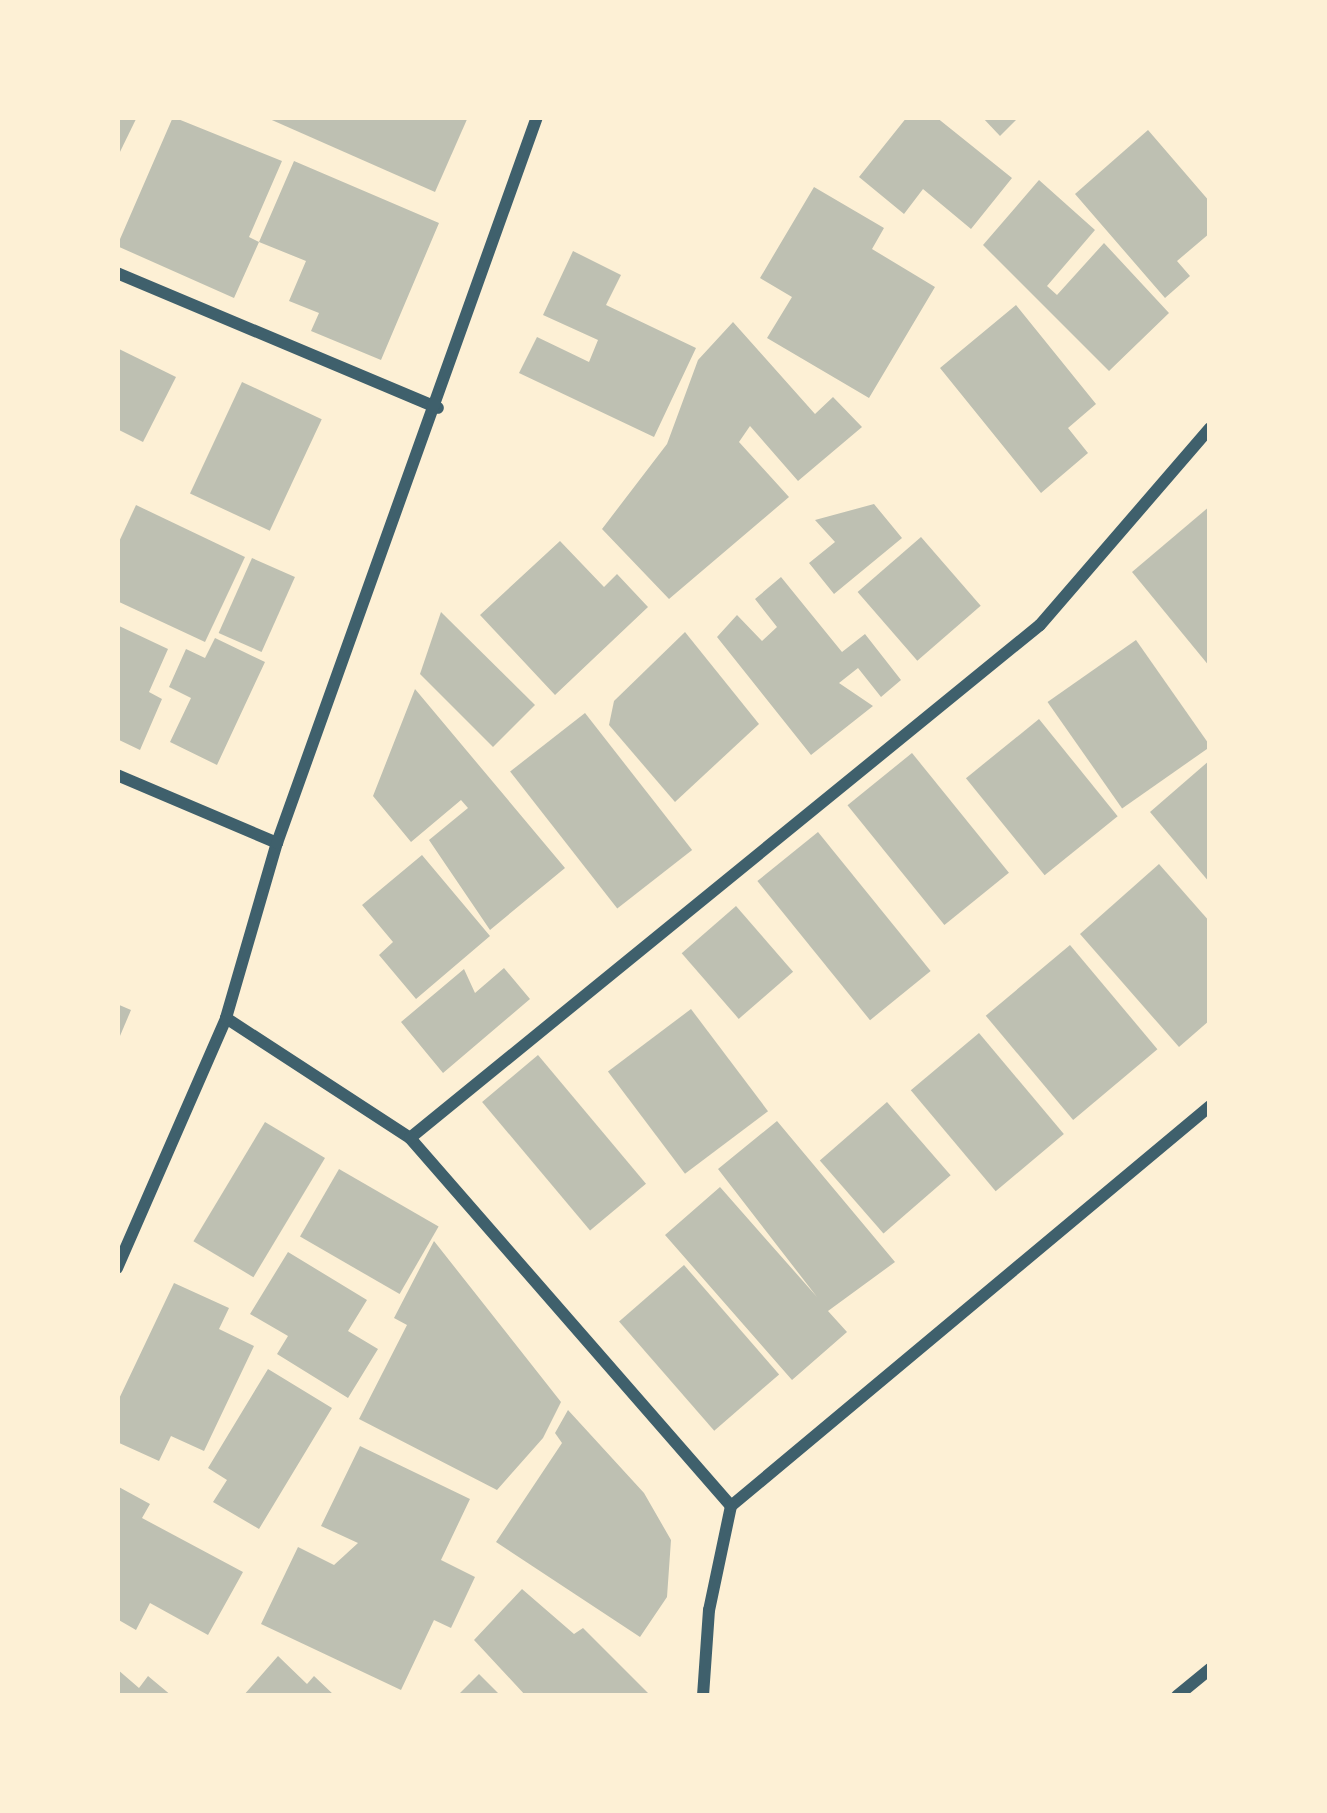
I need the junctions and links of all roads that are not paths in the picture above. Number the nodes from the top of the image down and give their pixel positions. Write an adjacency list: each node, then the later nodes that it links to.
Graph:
1 (537, 117): 3 (street)
2 (117, 273): 3 (street)
3 (438, 409): 6 (street)
4 (1210, 428): 9 (street)
5 (117, 776): 6 (street)
6 (278, 843): 7 (street)
7 (226, 1018): 9 (street); 10 (street)
8 (1210, 1106): 11 (street)
9 (410, 1138): 11 (street)
10 (117, 1268)
11 (730, 1507): 13 (street)
12 (1210, 1669): 14 (street)
13 (704, 1696)
14 (1177, 1696)

